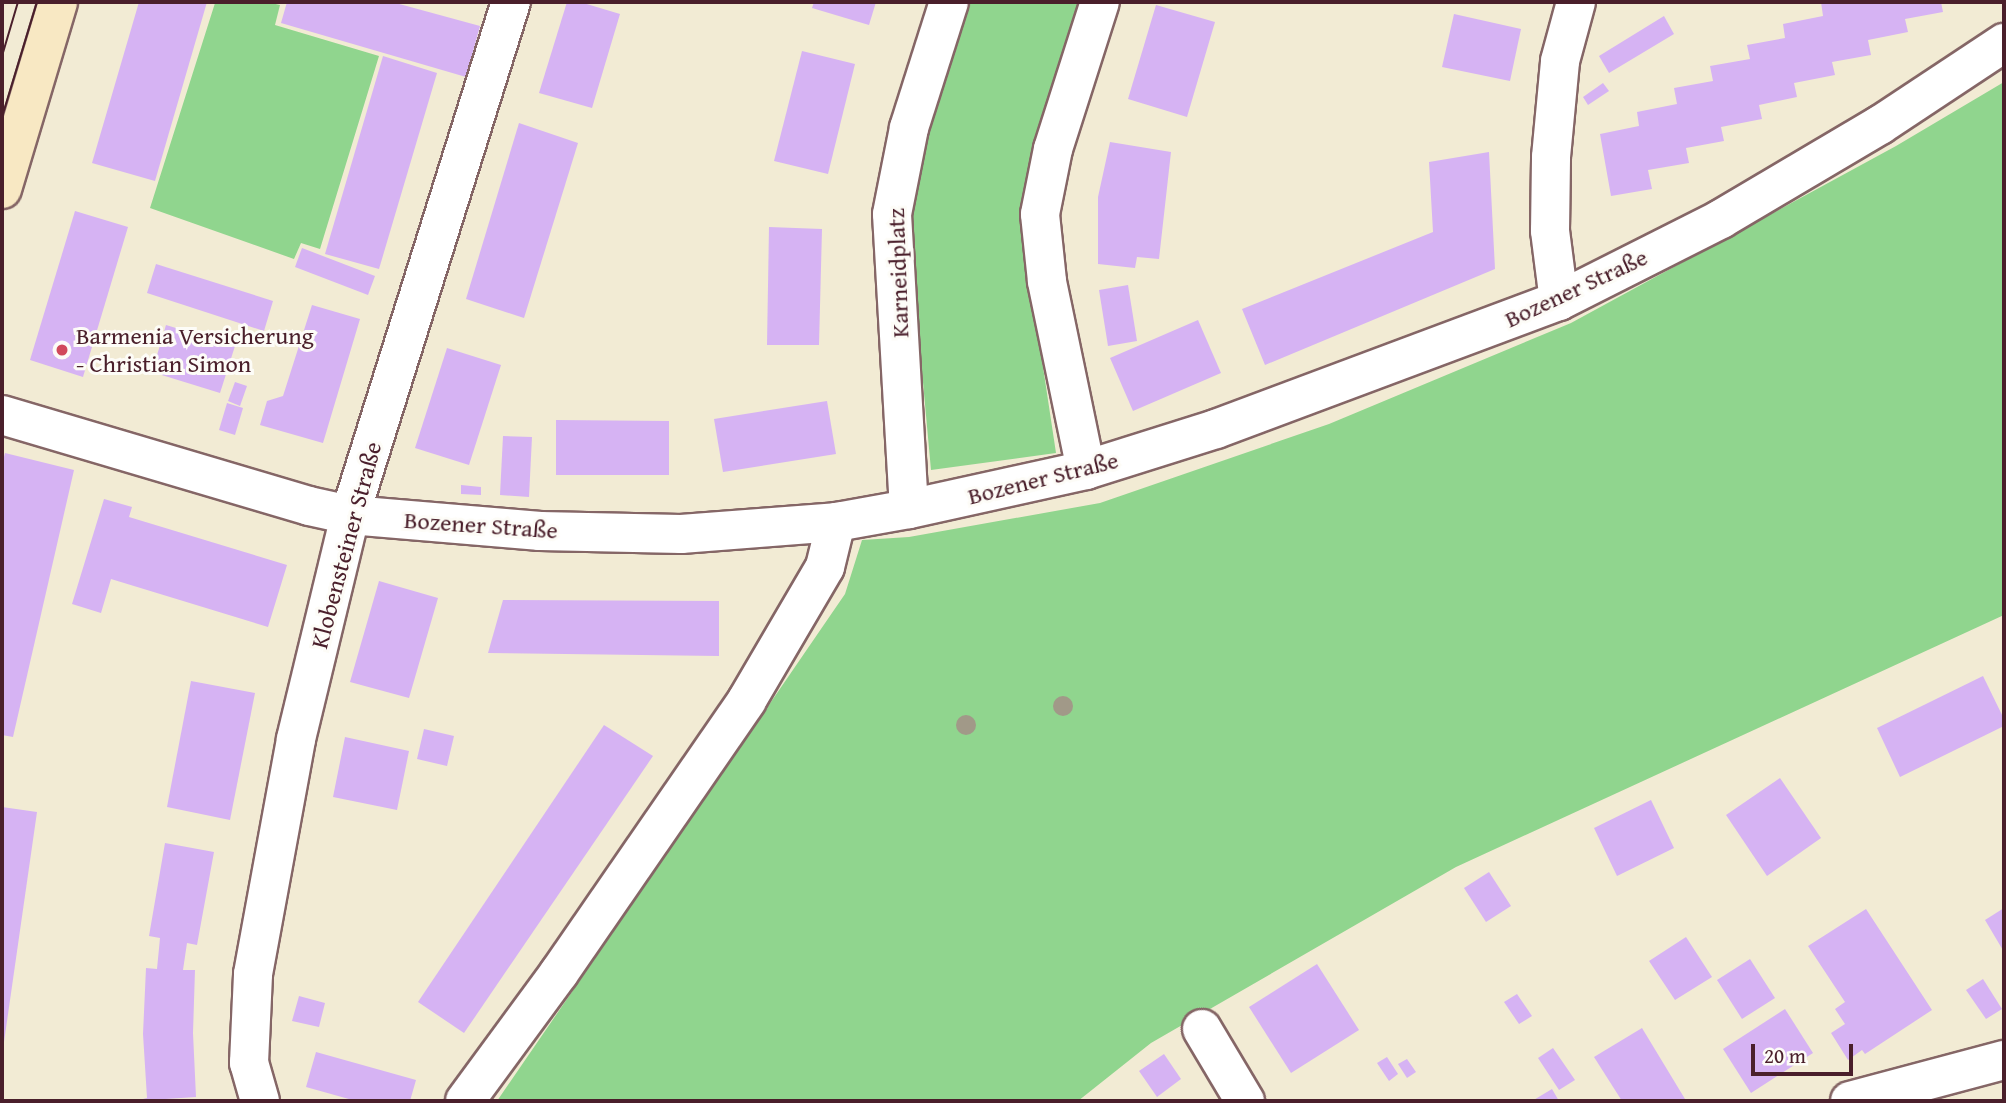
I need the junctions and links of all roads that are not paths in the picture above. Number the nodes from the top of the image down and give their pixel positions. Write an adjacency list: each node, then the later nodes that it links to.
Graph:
1 (58, 2): 7 (main road)
2 (511, 2): 12 (street, Klobensteiner Straße)
3 (949, 2): 11 (street, Karneidplatz)
4 (1100, 2): 10 (street)
5 (1576, 2): 8 (street)
6 (2004, 43): 8 (street, Bozener Straße)
7 (2, 189)
8 (1559, 301): 10 (street, Bozener Straße)
9 (2, 415): 12 (street, Bozener Straße)
10 (1086, 470): 11 (street, Bozener Straße)
11 (909, 509): 13 (street, Bozener Straße)
12 (350, 515): 13 (street, Bozener Straße); 16 (street, Klobensteiner Straße)
13 (836, 522): 17 (street)
14 (1202, 1029): 18 (street)
15 (2003, 1063): 19 (street)
16 (260, 1101)
17 (465, 1101)
18 (1245, 1101)
19 (1850, 1101)

